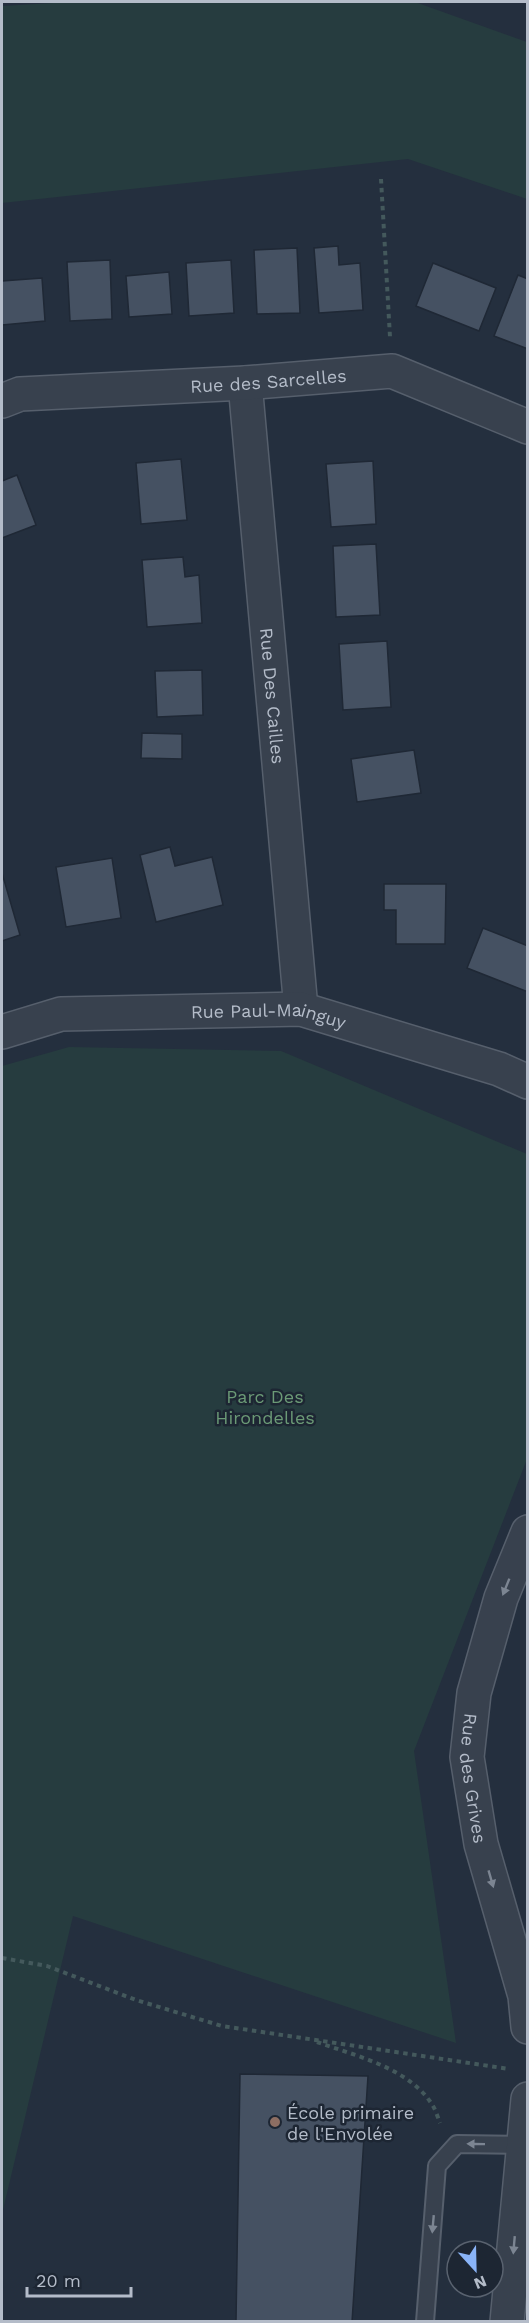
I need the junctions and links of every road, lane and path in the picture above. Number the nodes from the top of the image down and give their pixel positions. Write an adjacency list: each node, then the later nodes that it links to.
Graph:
1 (381, 179): 2 (path)
2 (392, 371): 3 (street, Rue des Sarcelles); 5 (street, Rue des Sarcelles)
3 (245, 383): 4 (street, Rue des Sarcelles); 6 (street, Rue Des Cailles)
4 (2, 401)
5 (528, 427)
6 (301, 1009): 7 (street, Rue Paul-Mainguy); 8 (street, Rue Paul-Mainguy)
7 (2, 1032)
8 (528, 1082)
9 (528, 1532): 11 (street, Rue des Grives, one-way to 11)
10 (2, 1958): 12 (path)
11 (528, 2027)
12 (306, 2038): 13 (path); 15 (path)
13 (522, 2085): 14 (street)
14 (524, 2145): 15 (lane, one-way to 15); 17 (street, one-way to 17)
15 (437, 2166): 16 (lane, one-way to 16)
16 (425, 2322)
17 (507, 2322)

